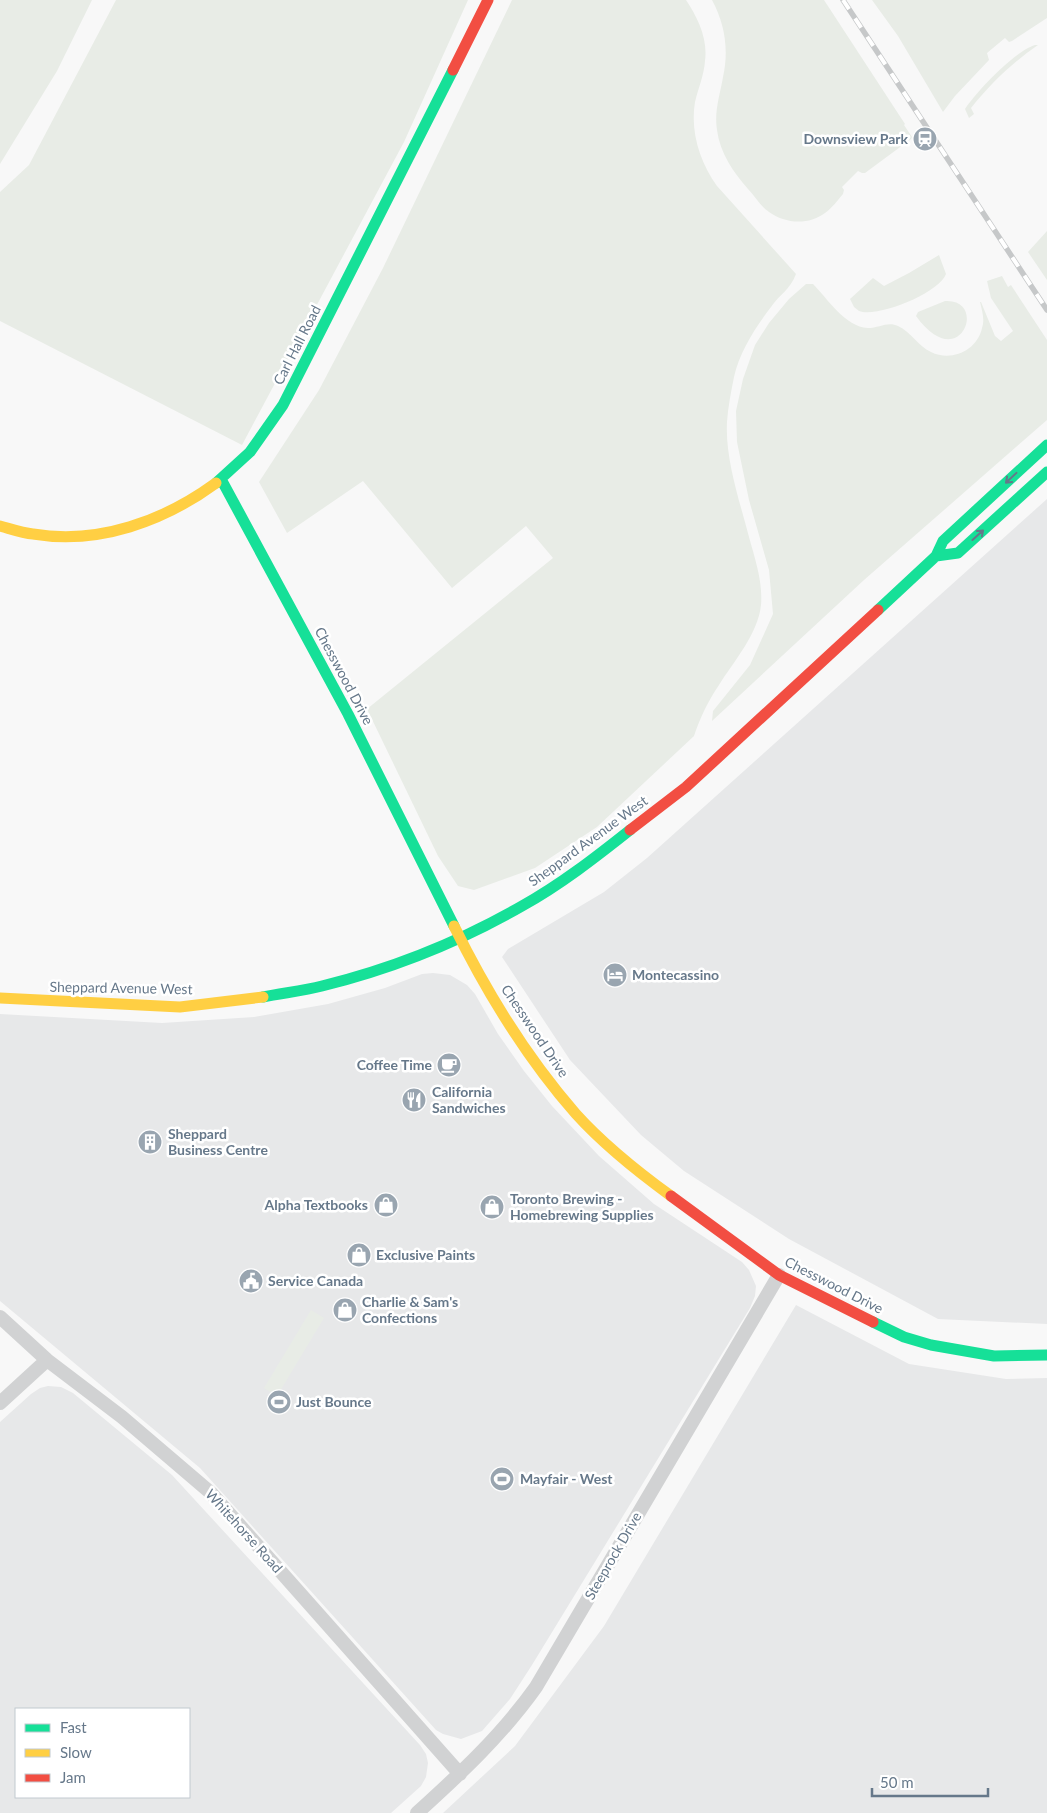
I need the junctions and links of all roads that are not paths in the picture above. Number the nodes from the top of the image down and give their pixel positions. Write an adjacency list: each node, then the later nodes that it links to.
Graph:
1 (488, 0): 4 (street, Carl Hall Road)
2 (1047, 445): 6 (street, Sheppard Avenue West, one-way to 6)
3 (1047, 472): 6 (street, one-way to 3)
4 (221, 479): 5 (street, Carl Hall Road); 7 (street, Chesswood Drive)
5 (0, 526)
6 (936, 556): 7 (street, Sheppard Avenue West)
7 (460, 938): 8 (street, Sheppard Avenue West); 9 (street, Chesswood Drive)
8 (0, 998)
9 (779, 1275): 11 (street, Chesswood Drive); 14 (street, Steeprock Drive)
10 (0, 1317): 12 (street, Whitehorse Road)
11 (1047, 1355)
12 (47, 1360): 13 (street); 14 (street, Whitehorse Road)
13 (0, 1403)
14 (460, 1774): 15 (street, Steeprock Drive)
15 (417, 1813)

